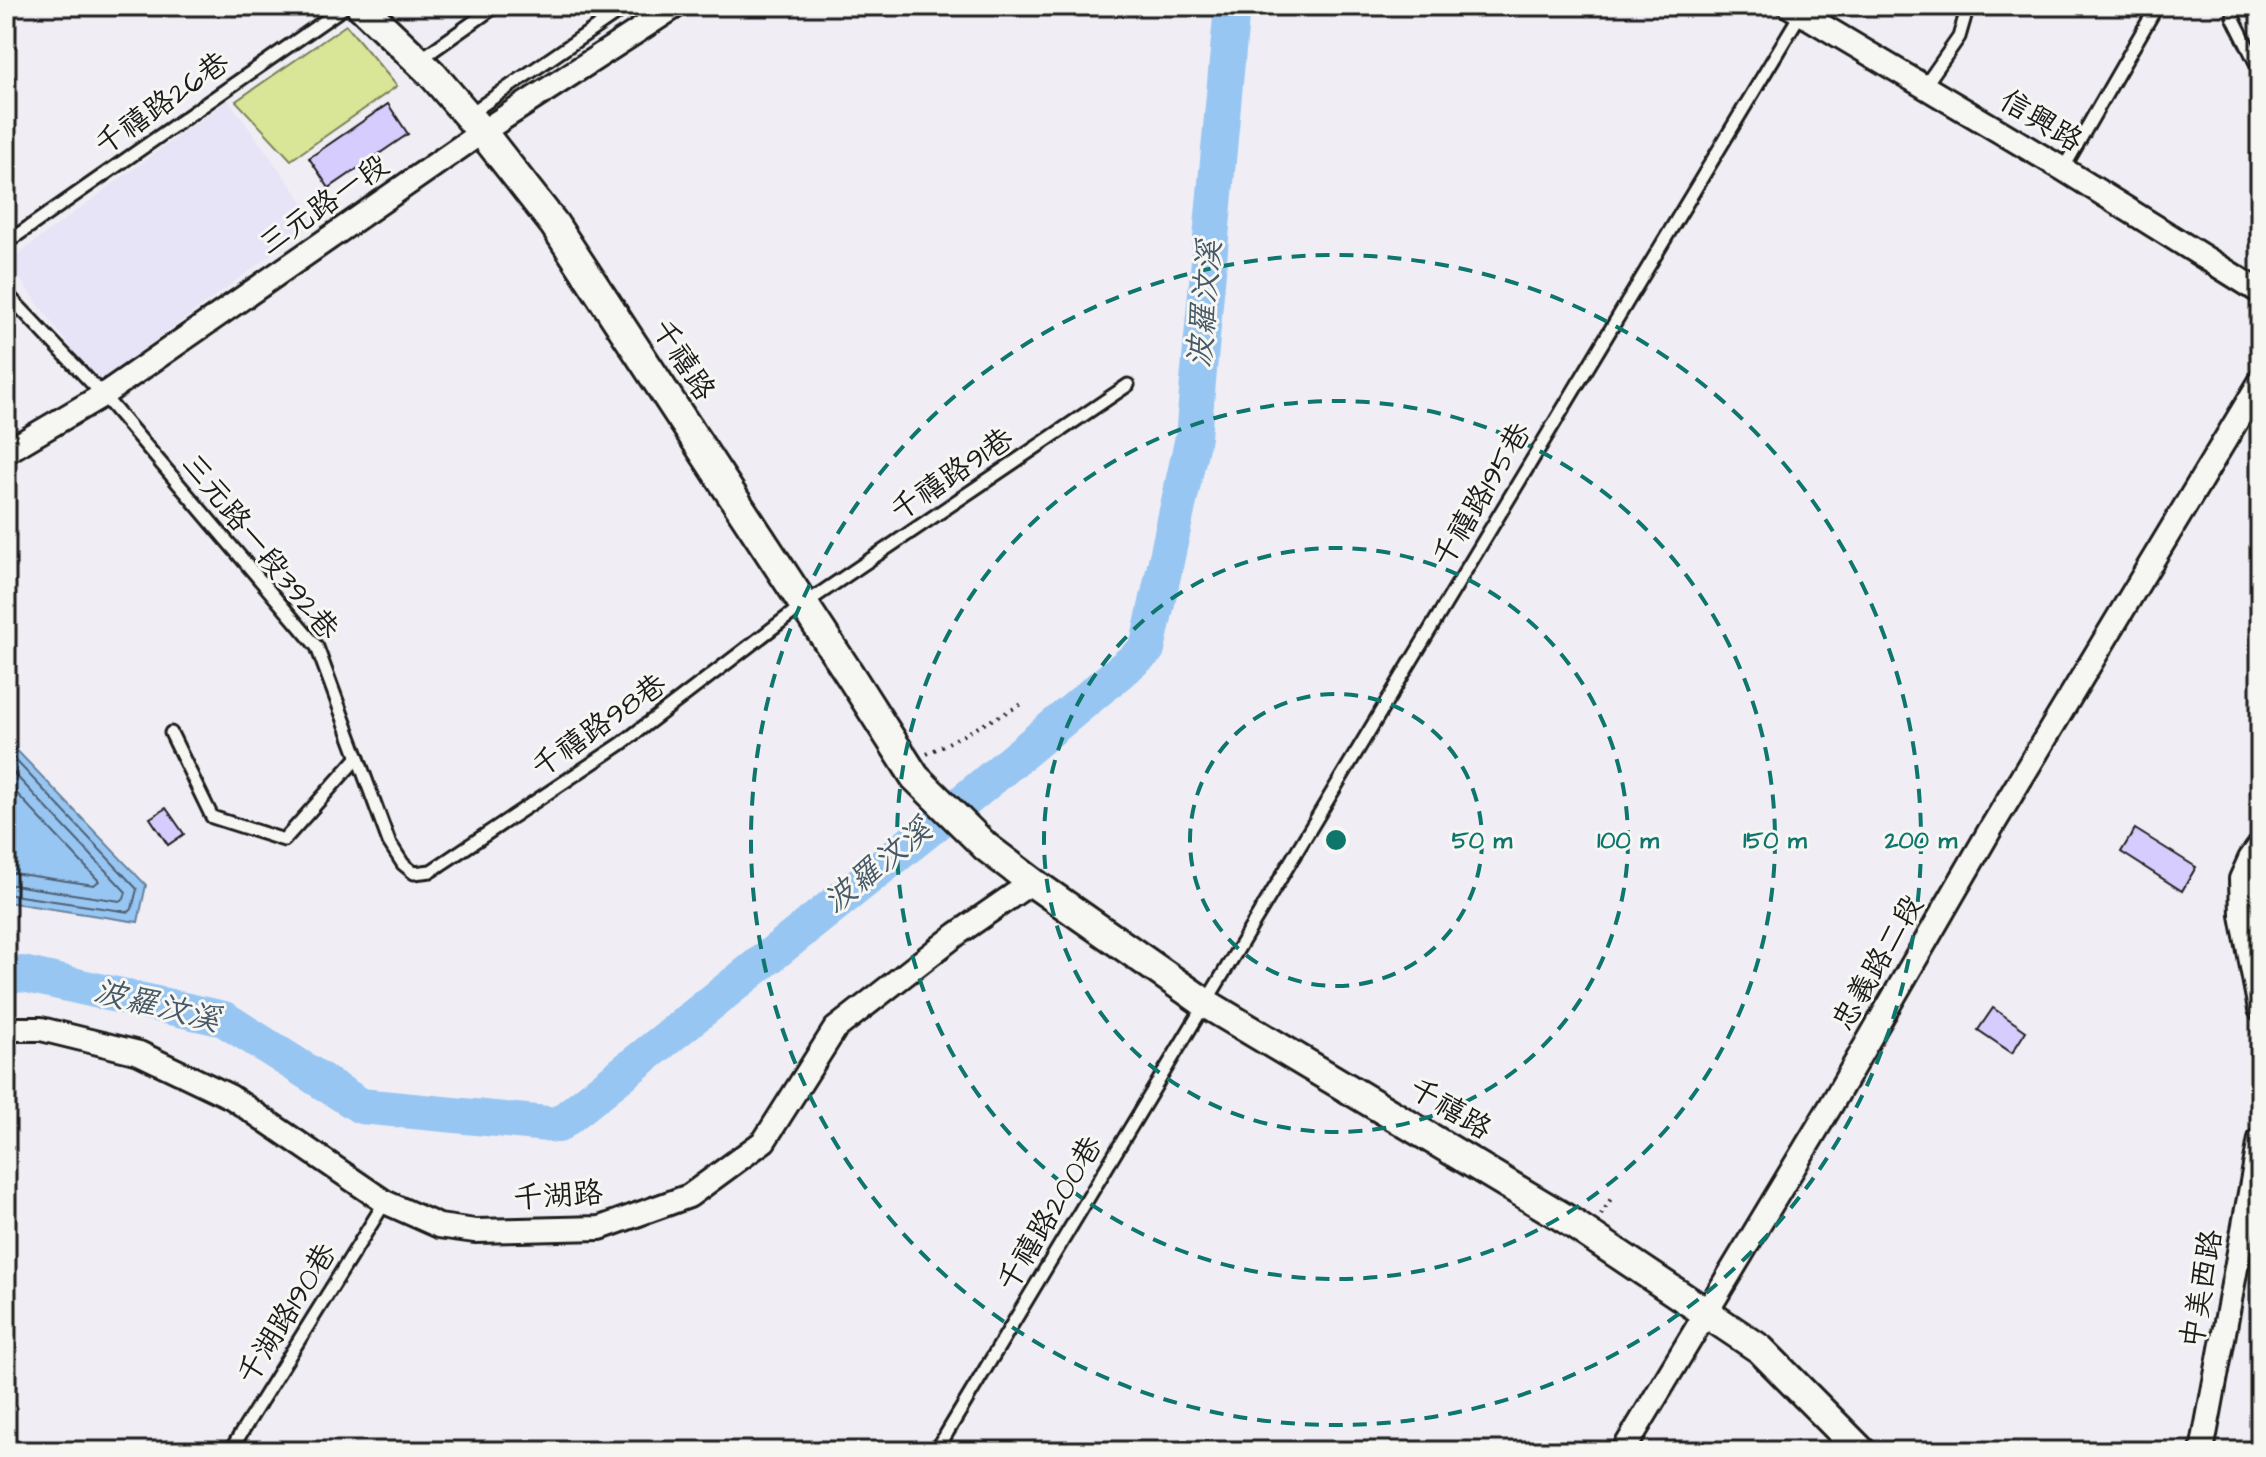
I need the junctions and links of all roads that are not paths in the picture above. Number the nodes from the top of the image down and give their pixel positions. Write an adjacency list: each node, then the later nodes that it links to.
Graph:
1 (346, 6): 15 (lane, 千禧路26巷)
2 (361, 6): 10 (street, 千禧路)
3 (496, 6): 10 (lane)
4 (627, 6): 13 (lane)
5 (676, 6): 13 (street, 三元路一段)
6 (1968, 6): 12 (lane)
7 (2157, 6): 14 (lane)
8 (1795, 10): 12 (street, 信興路); 28 (lane, 千禧路195巷)
9 (2233, 17): 11 (lane)
10 (417, 61): 13 (street, 千禧路)
11 (2260, 71)
12 (1924, 87): 14 (street, 信興路)
13 (474, 123): 20 (street, 三元路一段); 22 (street, 千禧路)
14 (2063, 169): 16 (street, 信興路)
15 (6, 243)
16 (2260, 292)
17 (6, 293): 20 (lane, 三元路一段392巷)
18 (2260, 382): 33 (street, 忠義路二段)
19 (1128, 385): 22 (lane, 千禧路91巷)
20 (103, 395): 21 (street, 三元路一段); 24 (lane, 三元路一段392巷)
21 (6, 452)
22 (803, 605): 26 (lane, 千禧路98巷); 27 (street, 千禧路)
23 (171, 733): 24 (lane)
24 (358, 757): 26 (lane, 三元路一段392巷)
25 (2260, 845): 29 (street)
26 (414, 873)
27 (1032, 882): 28 (street, 千禧路); 32 (street, 千湖路)
28 (1205, 1003): 33 (street, 千禧路); 35 (lane, 千禧路200巷)
29 (2260, 1009)
30 (6, 1029): 32 (street, 千湖路)
31 (2260, 1139): 38 (street, 中美西路)
32 (385, 1202): 34 (lane, 千湖路190巷)
33 (1708, 1313): 36 (street, 忠義路二段); 37 (street, 千禧路)
34 (230, 1451)
35 (936, 1451)
36 (1623, 1451)
37 (1861, 1451)
38 (2202, 1451)

